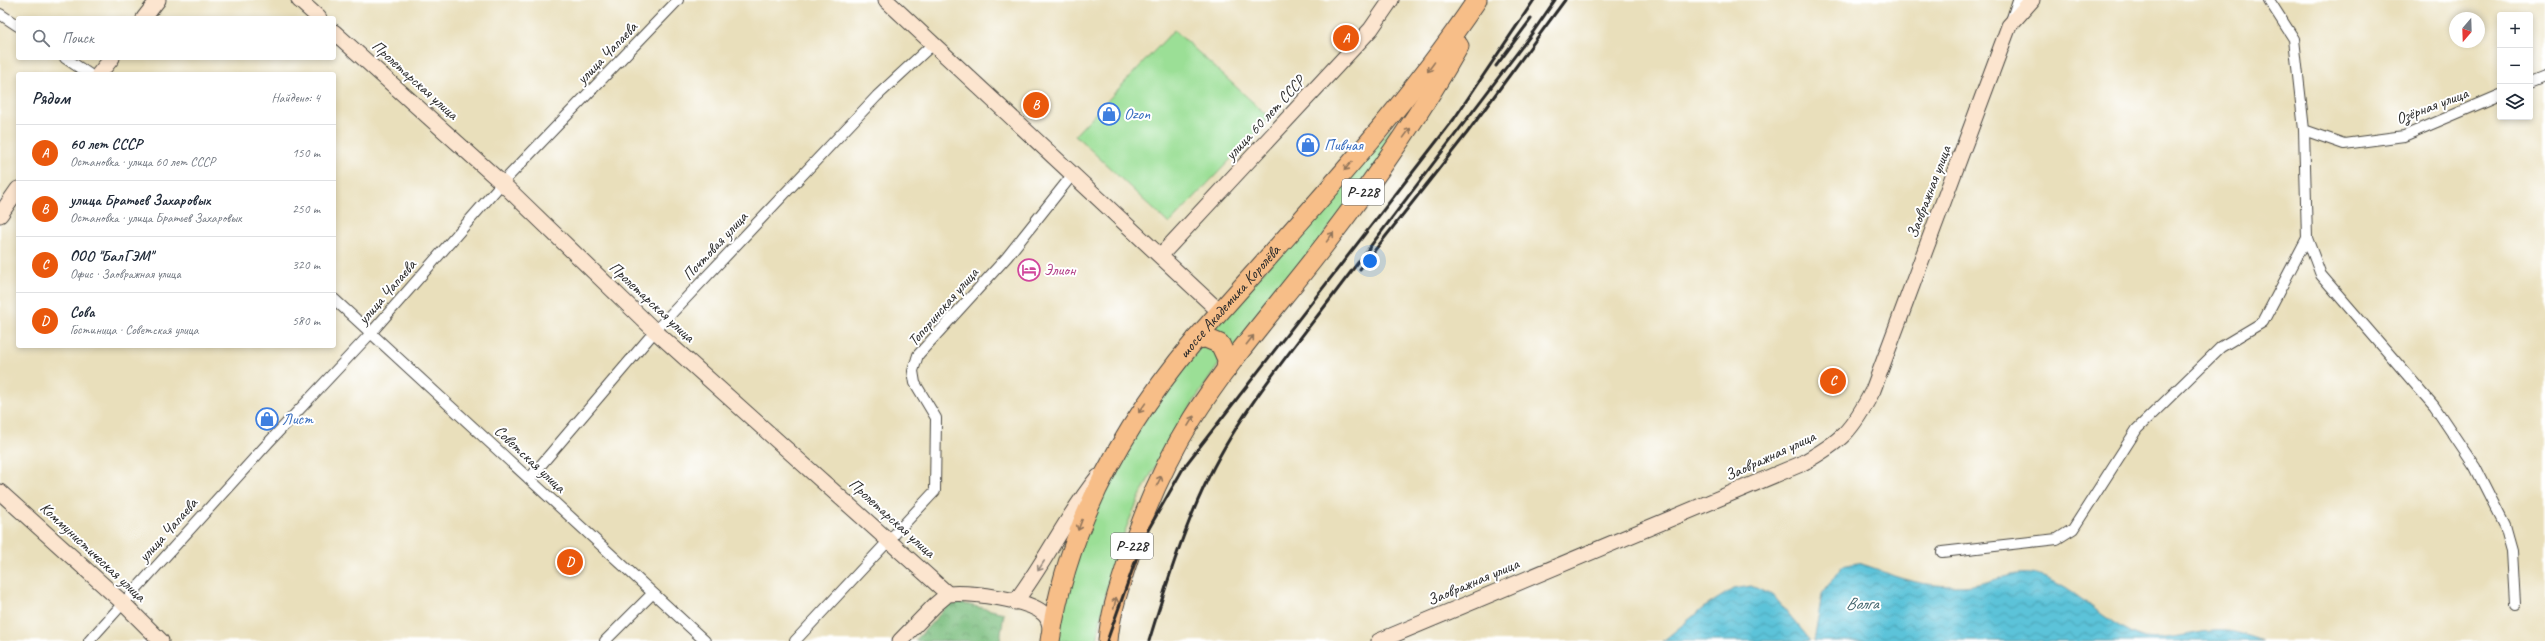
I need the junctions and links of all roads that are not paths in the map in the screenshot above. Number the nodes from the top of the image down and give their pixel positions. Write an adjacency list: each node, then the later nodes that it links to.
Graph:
1 (158, 0): 11 (street)
2 (299, 0): 12 (street)
3 (678, 0): 26 (street, улица Чапаева)
4 (886, 0): 16 (street)
5 (1391, 0): 30 (street, улица 60 лет СССР)
6 (1478, 0): 32 (highway, шоссе Академика Королёва / Р-228, one-way to 32); 36 (highway, шоссе Академика Королёва / Р-228, one-way to 6)
7 (2018, 0): 14 (street)
8 (2032, 0): 14 (street, Заовражная улица)
9 (2269, 0): 24 (street)
10 (0, 14): 13 (street)
11 (146, 16)
12 (317, 16)
13 (16, 25)
14 (2009, 26): 55 (street, Заовражная улица)
15 (336, 34): 26 (street, Пролетарская улица)
16 (933, 44): 25 (street); 33 (street, Почтовая улица)
17 (68, 60): 19 (street)
18 (110, 60): 20 (street)
19 (86, 72)
20 (101, 72)
21 (2545, 76): 22 (street)
22 (2533, 81)
23 (2497, 96): 24 (street, Озёрная улица)
24 (2304, 130): 29 (street)
25 (1073, 174): 30 (street); 40 (street, Топоринская улица)
26 (502, 183): 33 (street, Пролетарская улица); 34 (street, улица Чапаева)
27 (16, 192): 28 (street)
28 (0, 215)
29 (2307, 238): 41 (street); 46 (street)
30 (1160, 256): 32 (street)
31 (336, 301): 34 (street, Советская улица)
32 (1220, 312): 35 (highway, шоссе Академика Королёва / Р-228)
33 (655, 331): 38 (street, Почтовая улица); 40 (street, Пролетарская улица)
34 (371, 334): 38 (street, Советская улица); 44 (street, улица Чапаева)
35 (1196, 339): 36 (highway); 37 (highway, шоссе Академика Королёва / Р-228, one-way to 37)
36 (1226, 370): 54 (highway, шоссе Академика Королёва / Р-228, one-way to 36)
37 (1108, 464): 45 (street, one-way to 45); 47 (highway, шоссе Академика Королёва / Р-228, one-way to 47)
38 (529, 479): 42 (street, Советская улица)
39 (0, 492): 44 (street, Коммунистическая улица)
40 (890, 540): 43 (street, Пролетарская улица); 52 (street, Топоринская улица)
41 (1942, 552)
42 (653, 593): 50 (street); 51 (street, Советская улица)
43 (948, 594): 45 (street); 53 (street)
44 (122, 602): 48 (street, улица Чапаева); 49 (street, Коммунистическая улица)
45 (1015, 602): 47 (street)
46 (2515, 604)
47 (1050, 639)
48 (89, 641)
49 (161, 641)
50 (605, 641)
51 (705, 641)
52 (795, 641)
53 (900, 641)
54 (1108, 641)
55 (1379, 641)

